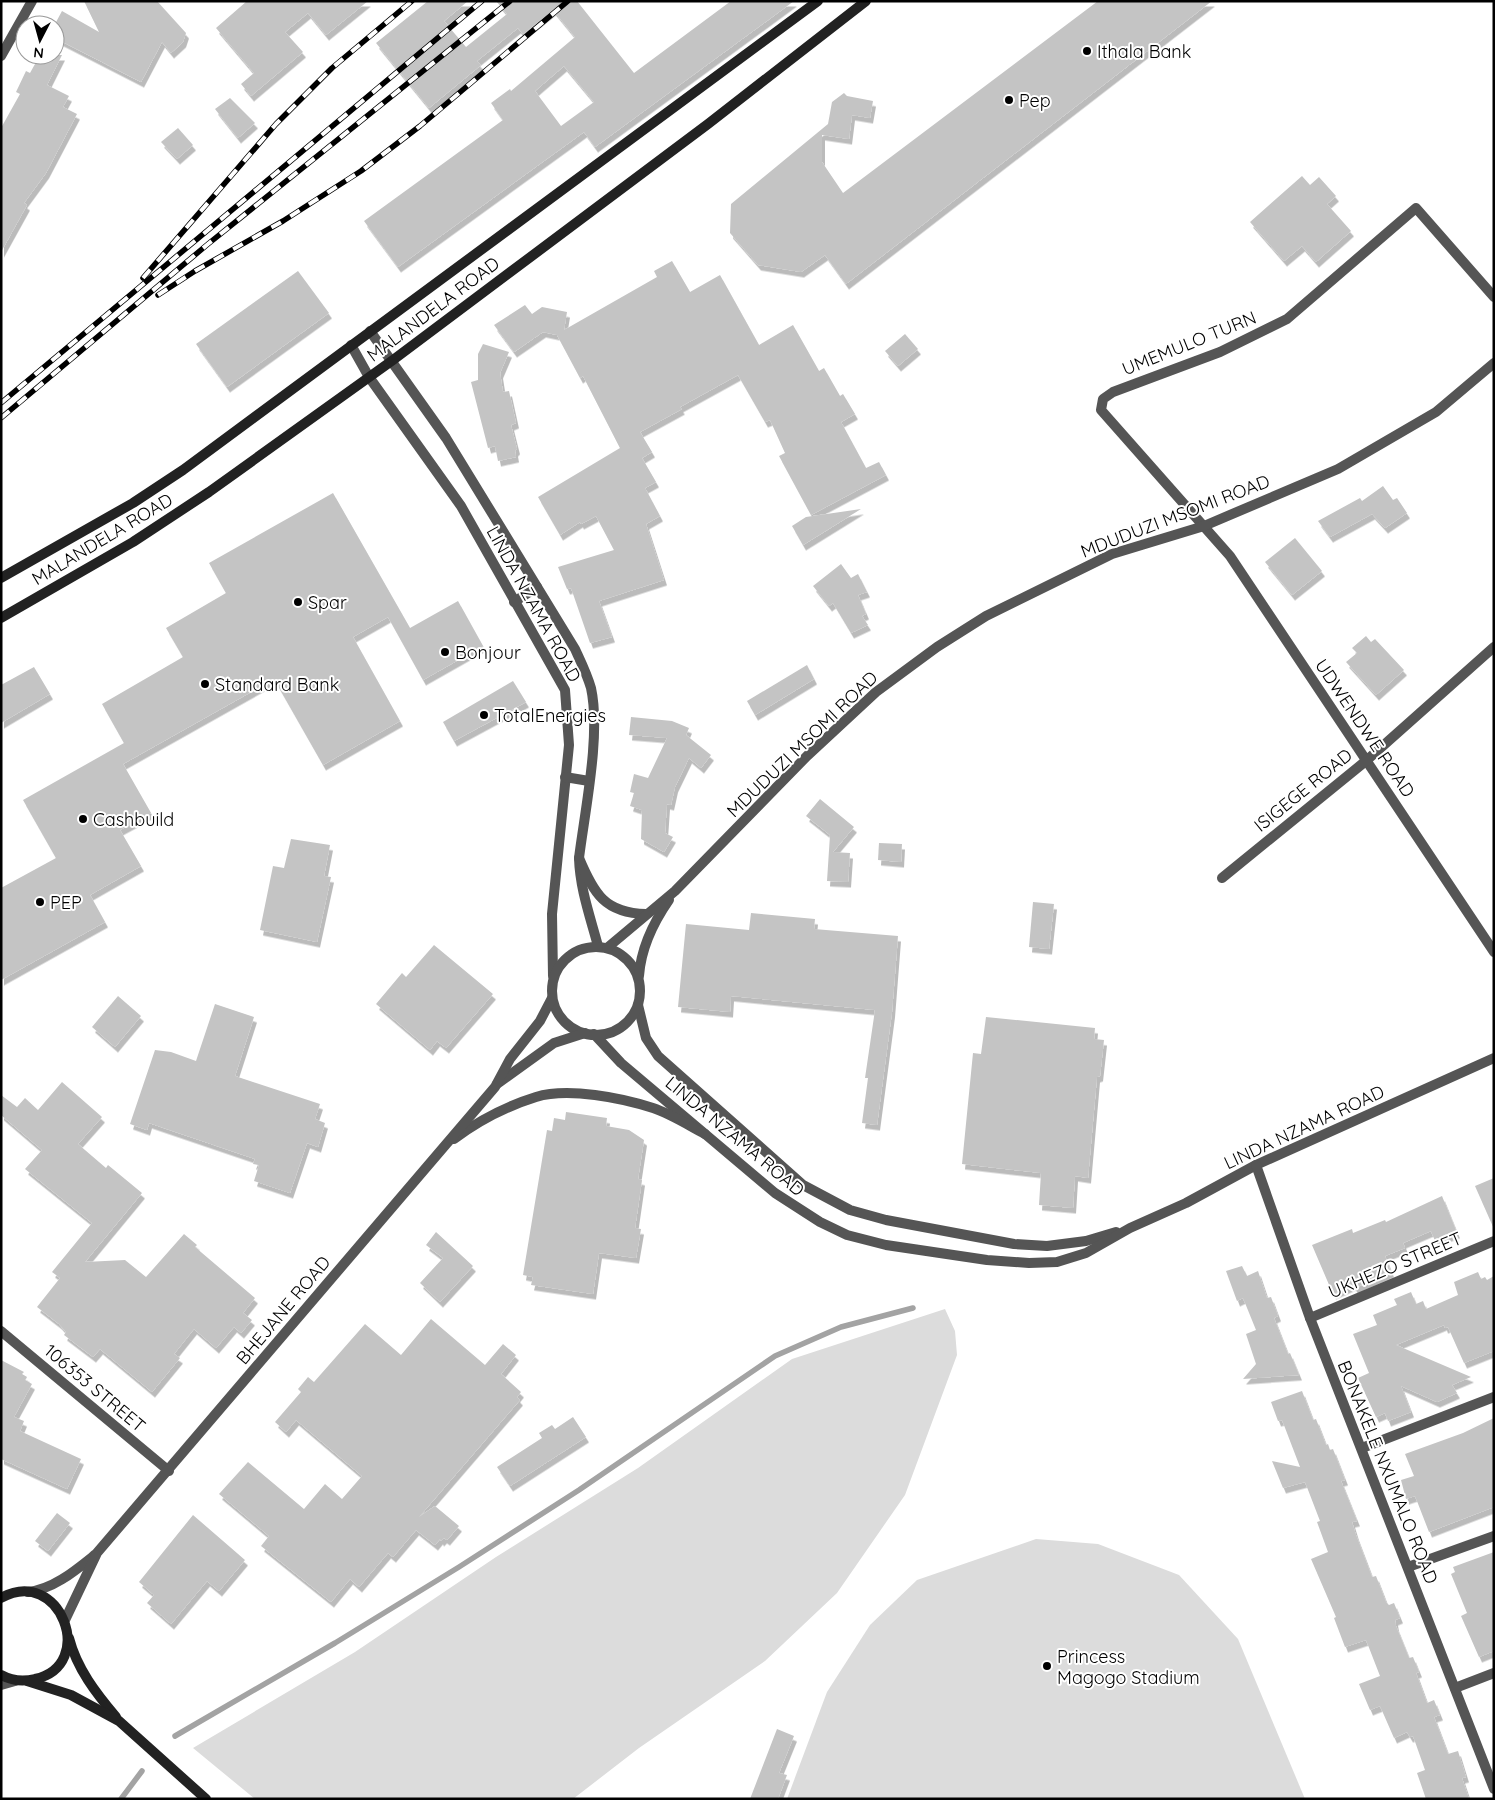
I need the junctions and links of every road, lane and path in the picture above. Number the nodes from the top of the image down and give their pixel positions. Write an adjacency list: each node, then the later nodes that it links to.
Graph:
1 (32, 1): 4 (street)
2 (818, 1): 6 (main road, MALANDELA ROAD)
3 (866, 1): 8 (main road, MALANDELA ROAD)
4 (1, 56)
5 (1494, 297): 11 (street, UMEMULO TURN)
6 (370, 331): 7 (main road, MALANDELA ROAD); 8 (street, LINDA NZAMA ROAD)
7 (351, 345): 10 (street, LINDA NZAMA ROAD); 12 (main road, MALANDELA ROAD)
8 (393, 360): 10 (main road, MALANDELA ROAD); 13 (street, LINDA NZAMA ROAD)
9 (1494, 363): 11 (street, MDUDUZI MSOMI ROAD)
10 (369, 377): 14 (street, LINDA NZAMA ROAD); 15 (main road, MALANDELA ROAD)
11 (1204, 526): 17 (street, UDWENDWE ROAD); 22 (street, MDUDUZI MSOMI ROAD)
12 (1, 578)
13 (537, 587): 14 (street); 19 (street, LINDA NZAMA ROAD)
14 (514, 602): 18 (street, LINDA NZAMA ROAD)
15 (1, 618)
16 (1494, 647): 17 (street, ISIGEGE ROAD)
17 (1367, 760): 21 (street, ISIGEGE ROAD); 25 (street, UDWENDWE ROAD)
18 (565, 777): 19 (street); 26 (street, LINDA NZAMA ROAD)
19 (589, 781): 20 (street, LINDA NZAMA ROAD)
20 (580, 858): 23 (street); 24 (street, LINDA NZAMA ROAD)
21 (1222, 878)
22 (675, 891): 23 (street, MDUDUZI MSOMI ROAD); 27 (street, MDUDUZI MSOMI ROAD)
23 (646, 914): 24 (street, MDUDUZI MSOMI ROAD)
24 (602, 947): 26 (street); 27 (street)
25 (1494, 952)
26 (554, 976): 28 (street)
27 (639, 979): 29 (street)
28 (552, 998): 30 (street); 32 (street, BHEJANE ROAD)
29 (638, 1005): 30 (street); 36 (street, LINDA NZAMA ROAD)
30 (591, 1034): 32 (street, BHEJANE ROAD); 33 (street, LINDA NZAMA ROAD)
31 (1494, 1058): 35 (street, LINDA NZAMA ROAD)
32 (495, 1086): 34 (street, BHEJANE ROAD)
33 (705, 1134): 34 (street); 36 (street, LINDA NZAMA ROAD)
34 (438, 1151): 42 (street, BHEJANE ROAD)
35 (1256, 1165): 36 (street, LINDA NZAMA ROAD); 38 (street, BONAKELE NXUMALO ROAD)
36 (1130, 1228)
37 (1494, 1241): 38 (street, UKHEZO STREET)
38 (1310, 1318): 41 (street, BONAKELE NXUMALO ROAD)
39 (1, 1331): 42 (street, 106353 STREET)
40 (1494, 1397): 41 (street)
41 (1362, 1448): 45 (street, BONAKELE NXUMALO ROAD)
42 (169, 1470): 44 (street, BHEJANE ROAD)
43 (1494, 1536): 45 (street)
44 (96, 1554): 47 (street, BHEJANE ROAD); 50 (street, BHEJANE ROAD)
45 (1408, 1567): 57 (street, BONAKELE NXUMALO ROAD)
46 (1, 1590): 48 (main road)
47 (25, 1592): 48 (main road); 50 (main road)
48 (14, 1593): 49 (main road)
49 (1, 1598)
50 (65, 1620): 51 (main road)
51 (68, 1631): 55 (main road); 58 (main road)
52 (1494, 1673): 57 (street)
53 (1, 1675): 54 (main road)
54 (15, 1681): 55 (main road); 56 (street)
55 (27, 1681): 58 (main road)
56 (1, 1685)
57 (1455, 1688): 59 (street, BONAKELE NXUMALO ROAD)
58 (122, 1724): 60 (main road)
59 (1494, 1789)
60 (206, 1799)

